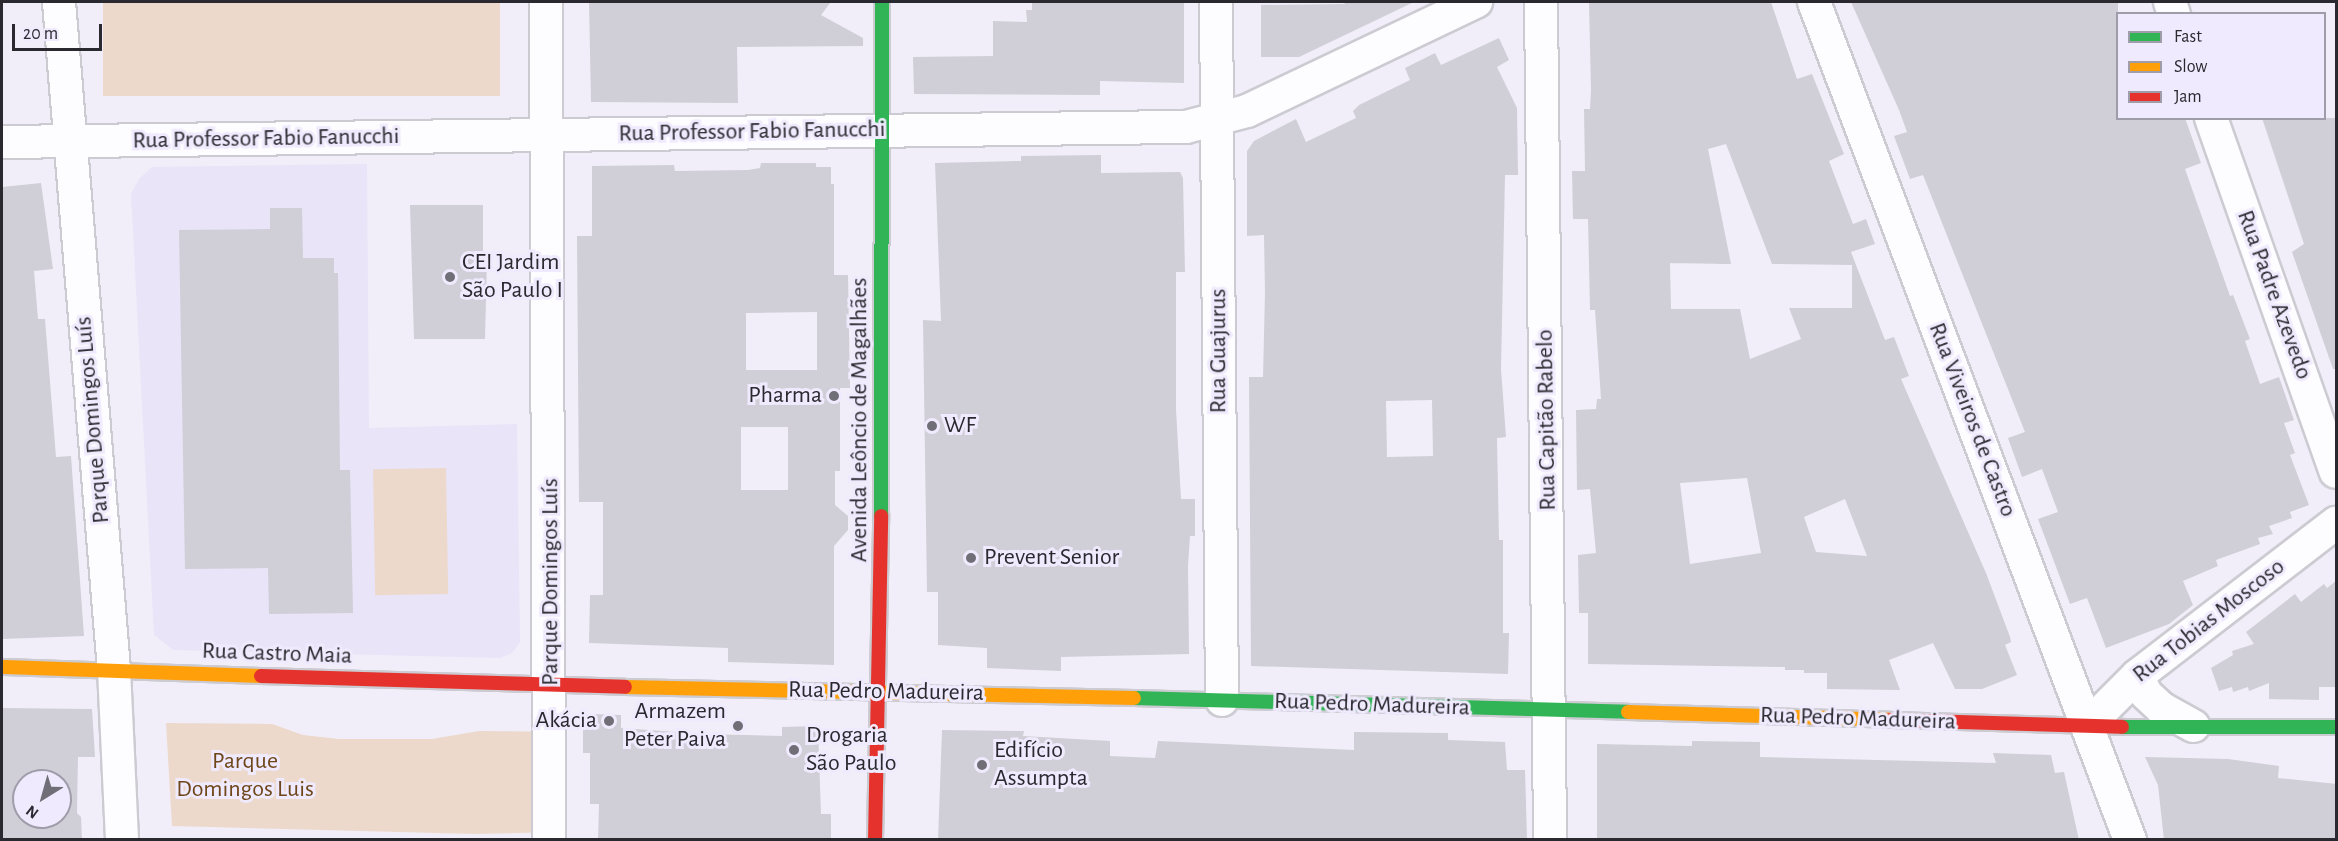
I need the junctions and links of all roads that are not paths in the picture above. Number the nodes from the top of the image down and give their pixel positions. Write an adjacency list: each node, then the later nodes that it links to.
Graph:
1 (59, 2): 12 (street, Parque Domingos Luís)
2 (546, 2): 11 (street, Parque Domingos Luís)
3 (882, 2): 10 (street, Avenida Leôncio de Magalhães)
4 (1216, 2): 9 (street, Rua Guajurus)
5 (1476, 2): 9 (street, Rua Professor Fabio Fanucchi)
6 (1541, 2): 22 (street, Rua Capitão Rabelo)
7 (1814, 2): 23 (street, Rua Viveiros de Castro)
8 (2212, 120): 14 (street, Rua Padre Azevedo)
9 (1218, 122): 10 (street, Rua Professor Fabio Fanucchi); 21 (street, Rua Guajurus)
10 (884, 131): 11 (street, Rua Professor Fabio Fanucchi); 20 (street, Avenida Leôncio de Magalhães)
11 (548, 135): 12 (street, Rua Professor Fabio Fanucchi); 19 (street, Parque Domingos Luís)
12 (70, 141): 13 (street, Rua Professor Fabio Fanucchi); 17 (street, Parque Domingos Luís)
13 (2, 142)
14 (2337, 472)
15 (2337, 523): 18 (street, Rua Tobias Moscoso)
16 (2, 668): 17 (street, Rua Castro Maia)
17 (114, 670): 19 (street, Rua Castro Maia); 26 (street, Parque Domingos Luís)
18 (2137, 676): 23 (street, Rua Tobias Moscoso); 24 (street, Rua Pedro Madureira)
19 (551, 686): 20 (street, Rua Pedro Madureira); 27 (street, Parque Domingos Luís)
20 (881, 691): 21 (street, Rua Pedro Madureira); 28 (street, Avenida Leôncio de Magalhães)
21 (1222, 700): 22 (street, Rua Pedro Madureira)
22 (1551, 711): 23 (street, Rua Pedro Madureira); 29 (street, Rua Capitão Rabelo)
23 (2087, 726): 24 (street, Rua Pedro Madureira); 30 (street, Rua Viveiros de Castro)
24 (2193, 726): 25 (street, Rua Pedro Madureira)
25 (2337, 727)
26 (122, 840)
27 (549, 840)
28 (875, 840)
29 (1550, 840)
30 (2130, 840)

